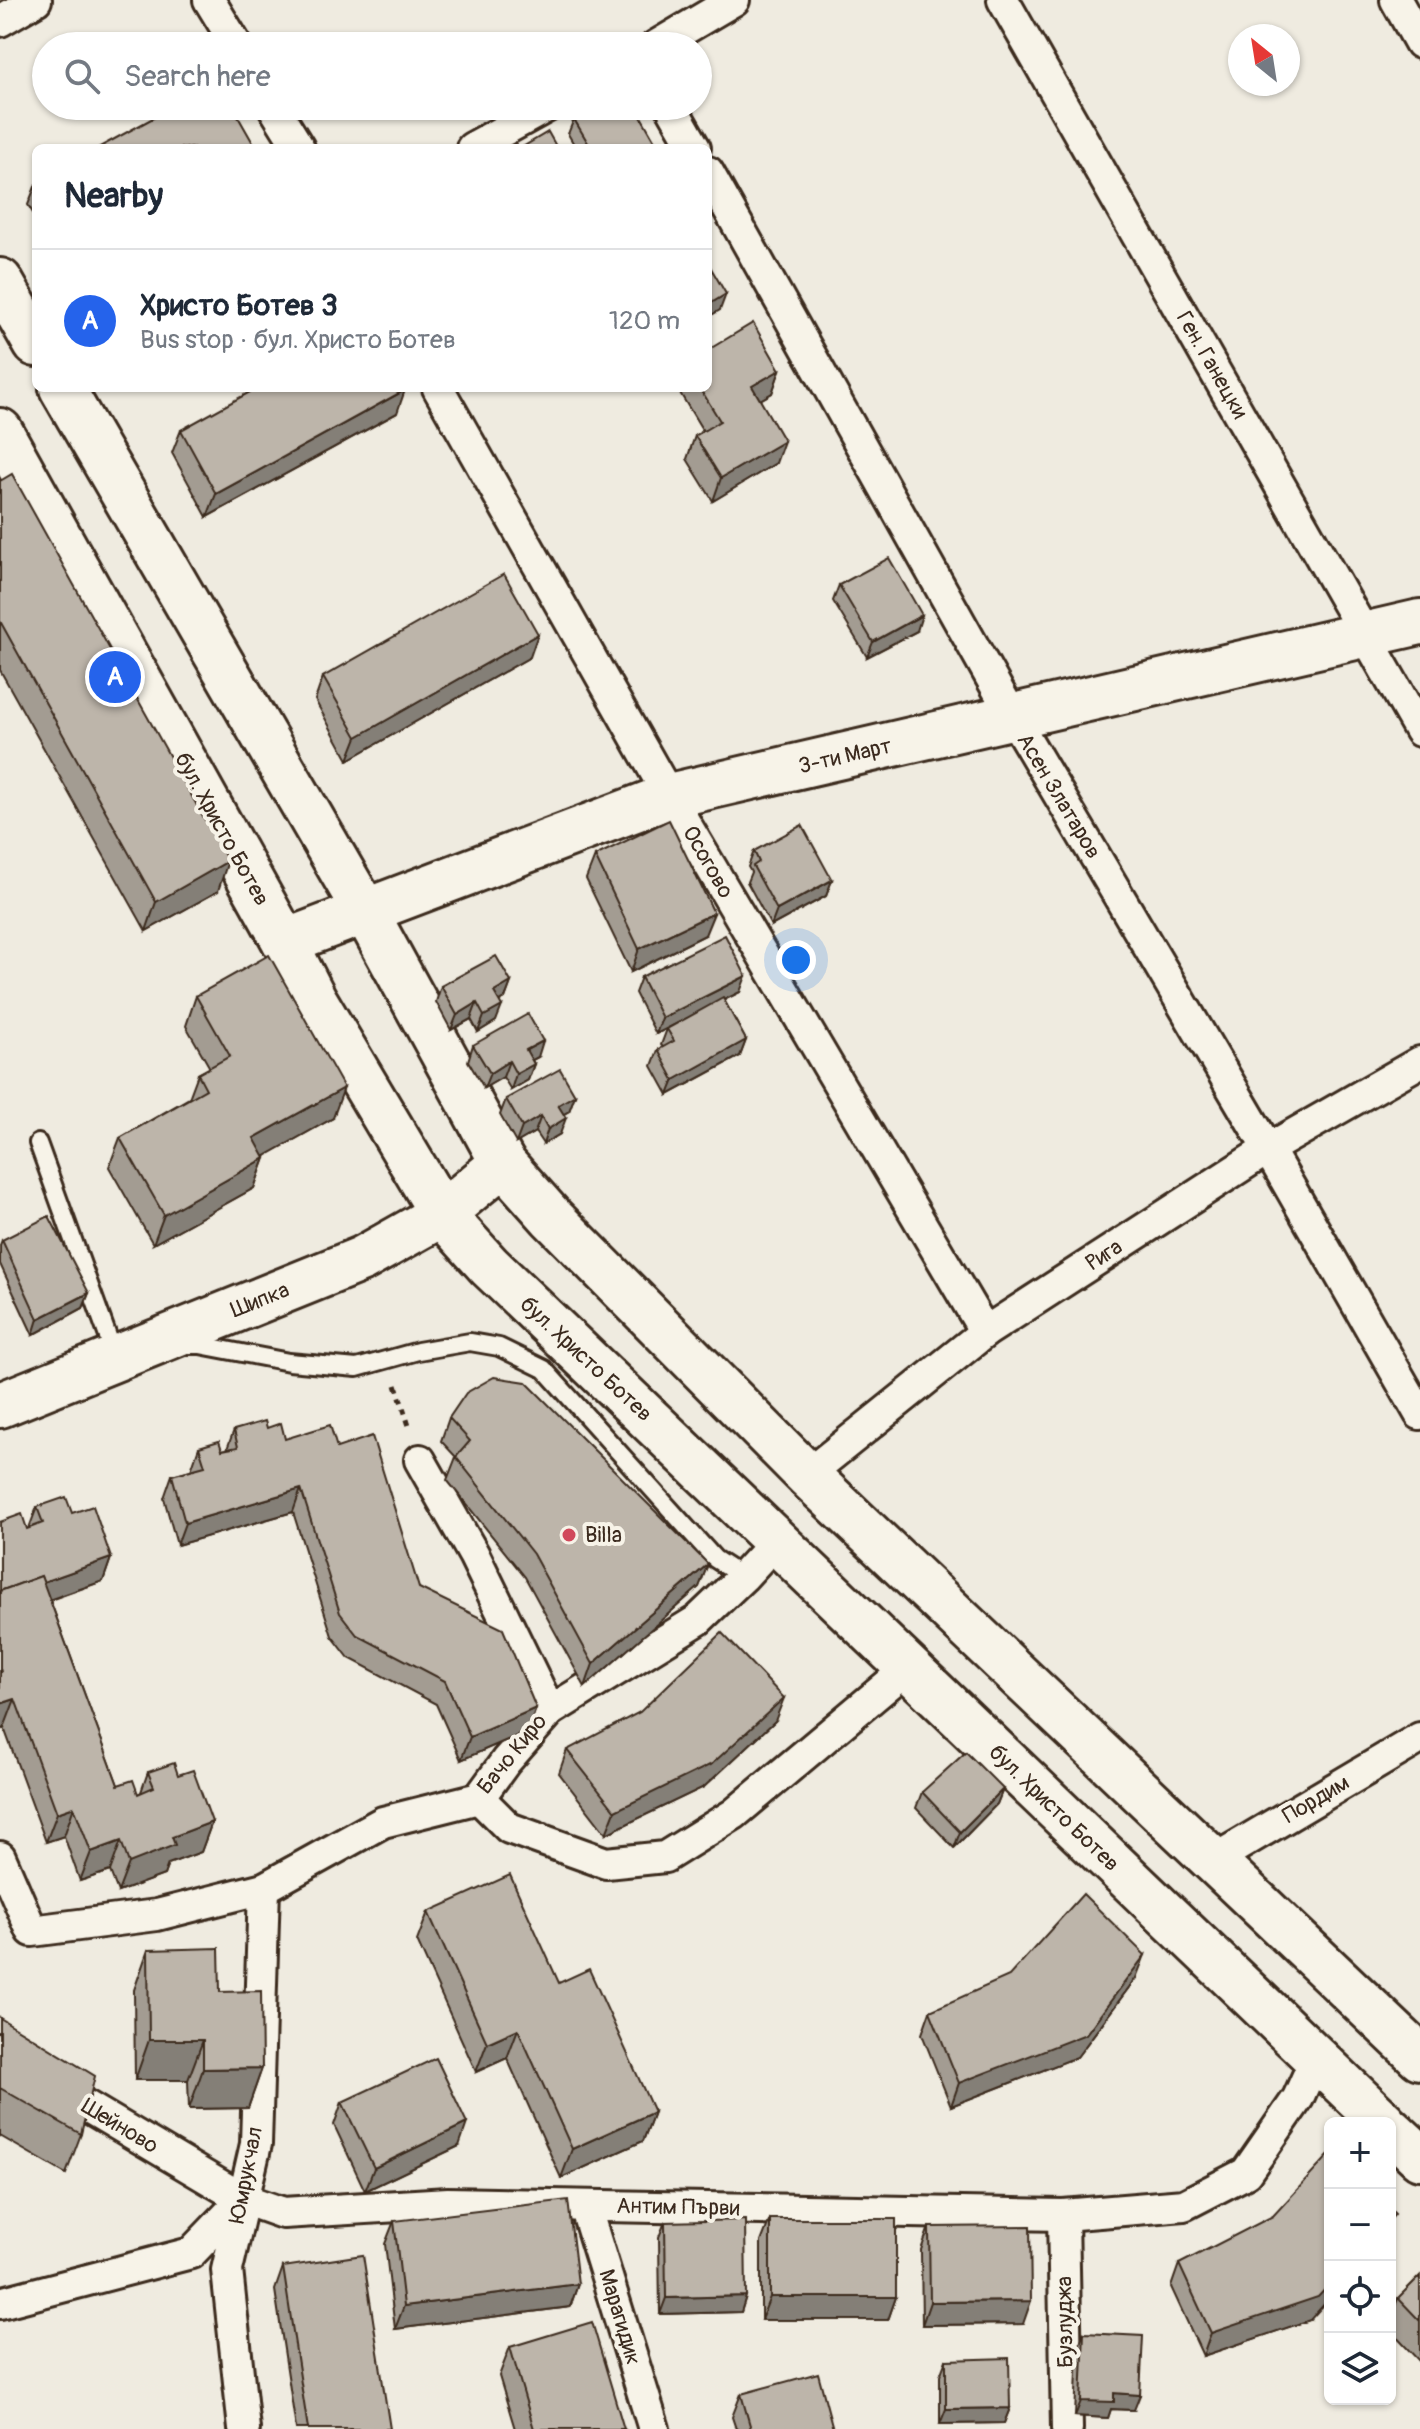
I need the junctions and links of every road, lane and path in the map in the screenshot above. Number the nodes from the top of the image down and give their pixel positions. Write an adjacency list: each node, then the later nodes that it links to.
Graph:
1 (36, 0): 6 (street)
2 (209, 0): 7 (street)
3 (734, 0): 8 (street)
4 (1003, 0): 23 (street, Ген. Ганецки)
5 (1396, 0): 9 (street)
6 (0, 21)
7 (228, 32)
8 (680, 32)
9 (1420, 43)
10 (282, 120): 13 (street)
11 (523, 120): 14 (street)
12 (679, 120): 15 (street)
13 (297, 144)
14 (479, 144)
15 (693, 144)
16 (712, 179): 24 (street, Асен Златаров)
17 (0, 281): 18 (main road)
18 (32, 337)
19 (64, 392): 27 (main road)
20 (440, 392): 26 (street, Осогово)
21 (0, 431): 28 (main road, бул. Христо Ботев)
22 (1420, 622): 23 (main road, 3-ти Март)
23 (1366, 635): 24 (main road, 3-ти Март); 25 (street, Ген. Ганецки)
24 (1013, 717): 26 (main road, 3-ти Март); 31 (street, Асен Златаров)
25 (1420, 731)
26 (669, 796): 27 (main road, 3-ти Март); 34 (street, Осогово)
27 (365, 911): 28 (main road, 3-ти Март); 32 (main road)
28 (285, 942): 33 (main road, бул. Христо Ботев)
29 (1420, 1062): 31 (street, Рига)
30 (38, 1143): 35 (lane)
31 (1268, 1149): 34 (street, Рига); 38 (street, Асен Златаров)
32 (503, 1163): 33 (main road, Шипка); 40 (main road)
33 (442, 1214): 35 (main road, Шипка); 41 (main road, бул. Христо Ботев)
34 (985, 1332): 40 (street, Рига)
35 (133, 1351): 36 (lane); 37 (main road, Шипка)
36 (387, 1359): 39 (path); 42 (lane)
37 (0, 1405)
38 (1420, 1414)
39 (420, 1460): 44 (street, Бачо Киро)
40 (807, 1475): 48 (main road)
41 (777, 1540): 42 (street); 43 (main road, бул. Христо Ботев)
42 (743, 1577): 44 (street)
43 (908, 1668): 46 (street); 53 (main road, бул. Христо Ботев)
44 (550, 1711): 46 (street, Бачо Киро)
45 (1420, 1738): 48 (street, Пордим)
46 (479, 1798): 49 (street, Бачо Киро)
47 (0, 1857): 50 (street)
48 (1212, 1861): 52 (main road)
49 (264, 1888): 50 (street, Бачо Киро); 55 (street, Юмрукчал)
50 (7, 1892)
51 (0, 2049): 55 (street, Шейново)
52 (1420, 2057)
53 (1316, 2058): 54 (main road, бул. Христо Ботев); 57 (street, Антим Първи)
54 (1405, 2139)
55 (243, 2199): 56 (street, Антим Първи); 58 (street); 59 (street, Юмрукчал)
56 (585, 2206): 57 (street, Антим Първи); 60 (street, Марагидик)
57 (1063, 2215): 61 (street, Бузлуджа)
58 (0, 2303)
59 (244, 2429)
60 (654, 2429)
61 (1067, 2429)

